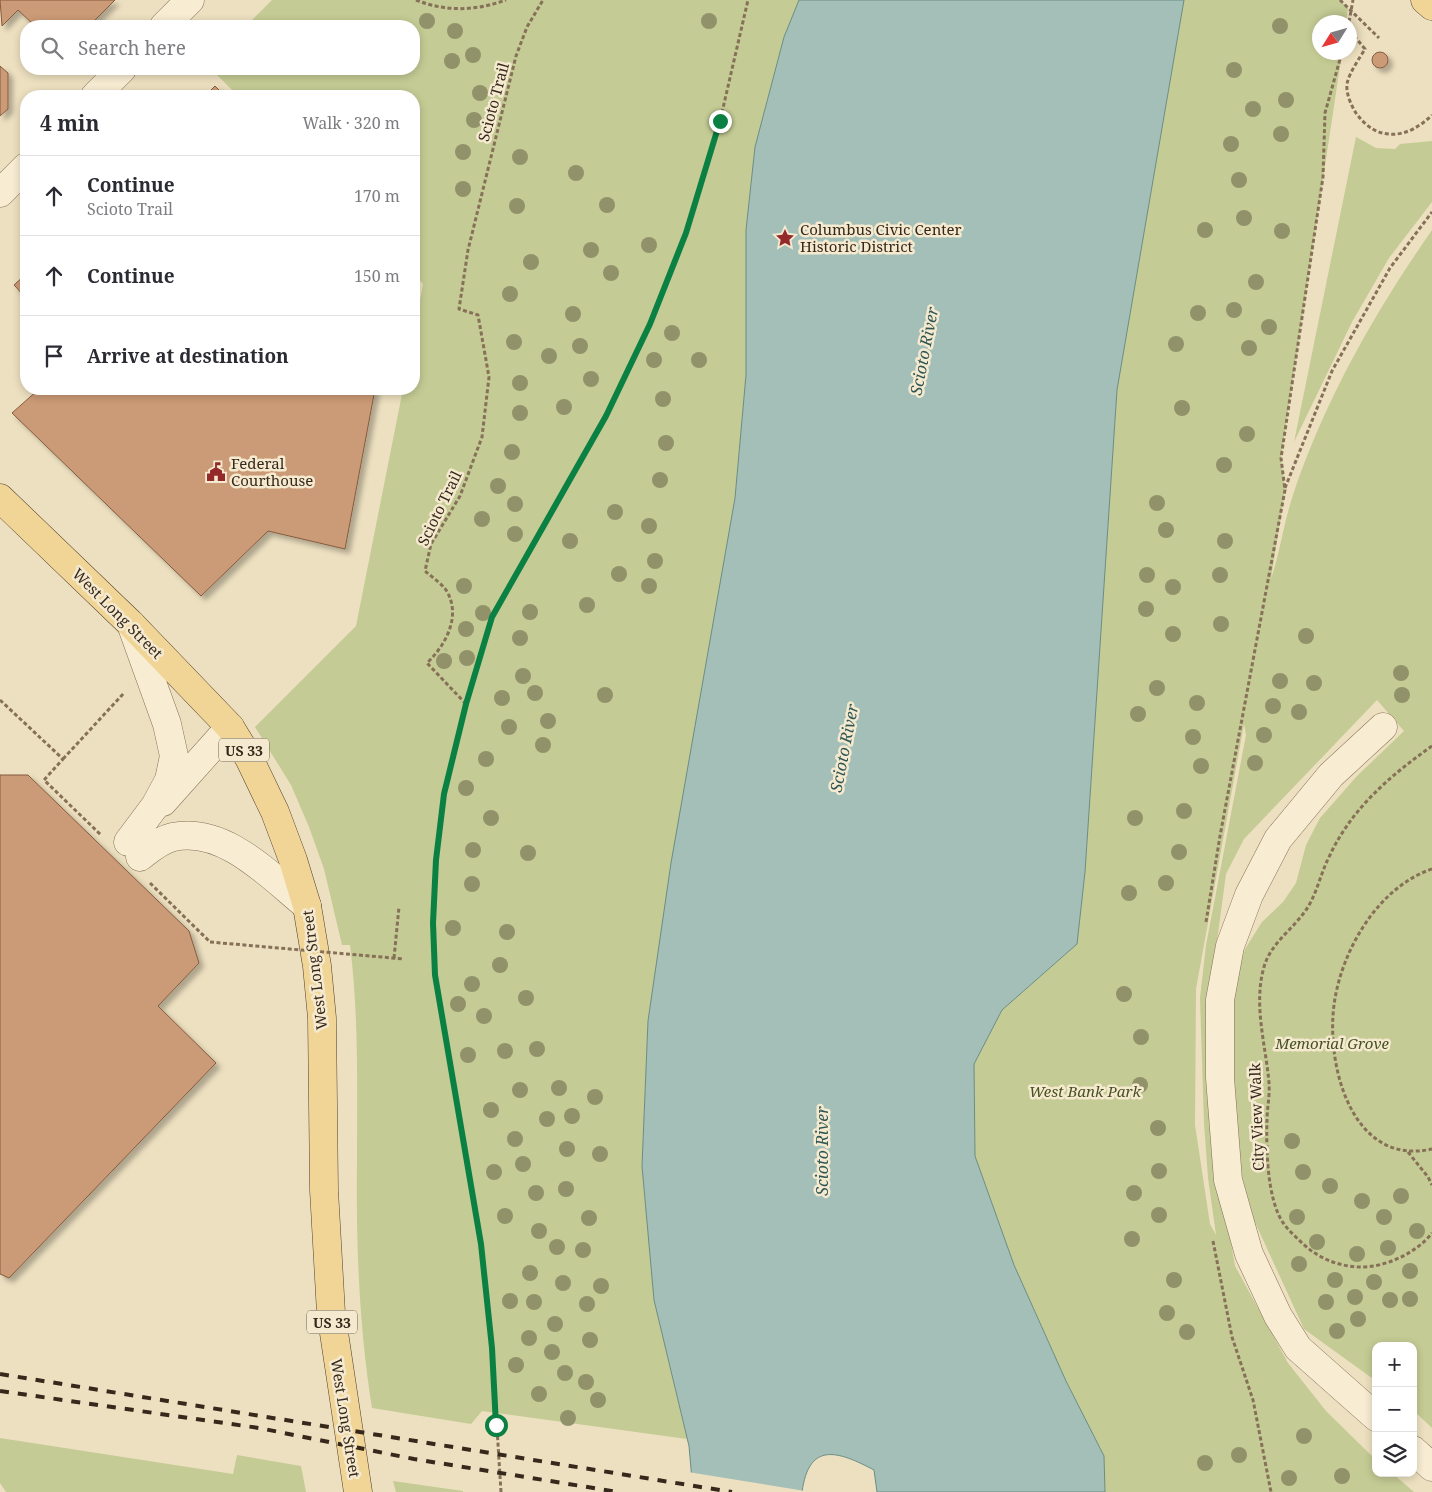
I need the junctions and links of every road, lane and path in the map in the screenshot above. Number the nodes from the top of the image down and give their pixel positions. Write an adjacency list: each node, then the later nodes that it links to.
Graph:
1 (190, 0): 11 (street)
2 (416, 0): 3 (path)
3 (506, 0)
4 (543, 0): 27 (path, Scioto Trail)
5 (748, 0): 27 (path)
6 (1340, 0): 12 (path, bridge)
7 (1353, 0): 10 (path)
8 (1425, 0): 9 (main road)
9 (1432, 6)
10 (1350, 15)
11 (170, 20)
12 (1379, 38)
13 (1357, 39): 17 (path)
14 (1340, 60): 19 (path)
15 (116, 75): 16 (street)
16 (101, 90)
17 (1432, 116)
18 (20, 173): 20 (street)
19 (1323, 177)
20 (0, 193)
21 (1432, 212): 22 (path)
22 (1285, 490)
23 (0, 498): 24 (main road, West Long Street / US 33)
24 (132, 624): 29 (main road, West Long Street / US 33); 33 (street)
25 (124, 693): 31 (path)
26 (0, 700): 31 (path)
27 (466, 704): 49 (path)
28 (1382, 726): 45 (street)
29 (230, 727): 33 (street); 35 (main road, West Long Street / US 33)
30 (1432, 746): 44 (path, City View Walk)
31 (63, 759): 32 (path)
32 (91, 824)
33 (137, 841): 35 (street)
34 (1432, 869): 41 (path)
35 (307, 906): 48 (main road, West Long Street / US 33)
36 (399, 907): 38 (path)
37 (210, 942): 38 (path, bridge)
38 (394, 958): 39 (path, bridge)
39 (404, 959)
40 (1432, 1149): 41 (path)
41 (1407, 1151): 42 (path)
42 (1430, 1178): 43 (path)
43 (1432, 1185)
44 (1432, 1233)
45 (1372, 1413)
46 (1417, 1453): 47 (street)
47 (1432, 1466)
48 (358, 1492)
49 (501, 1492)

